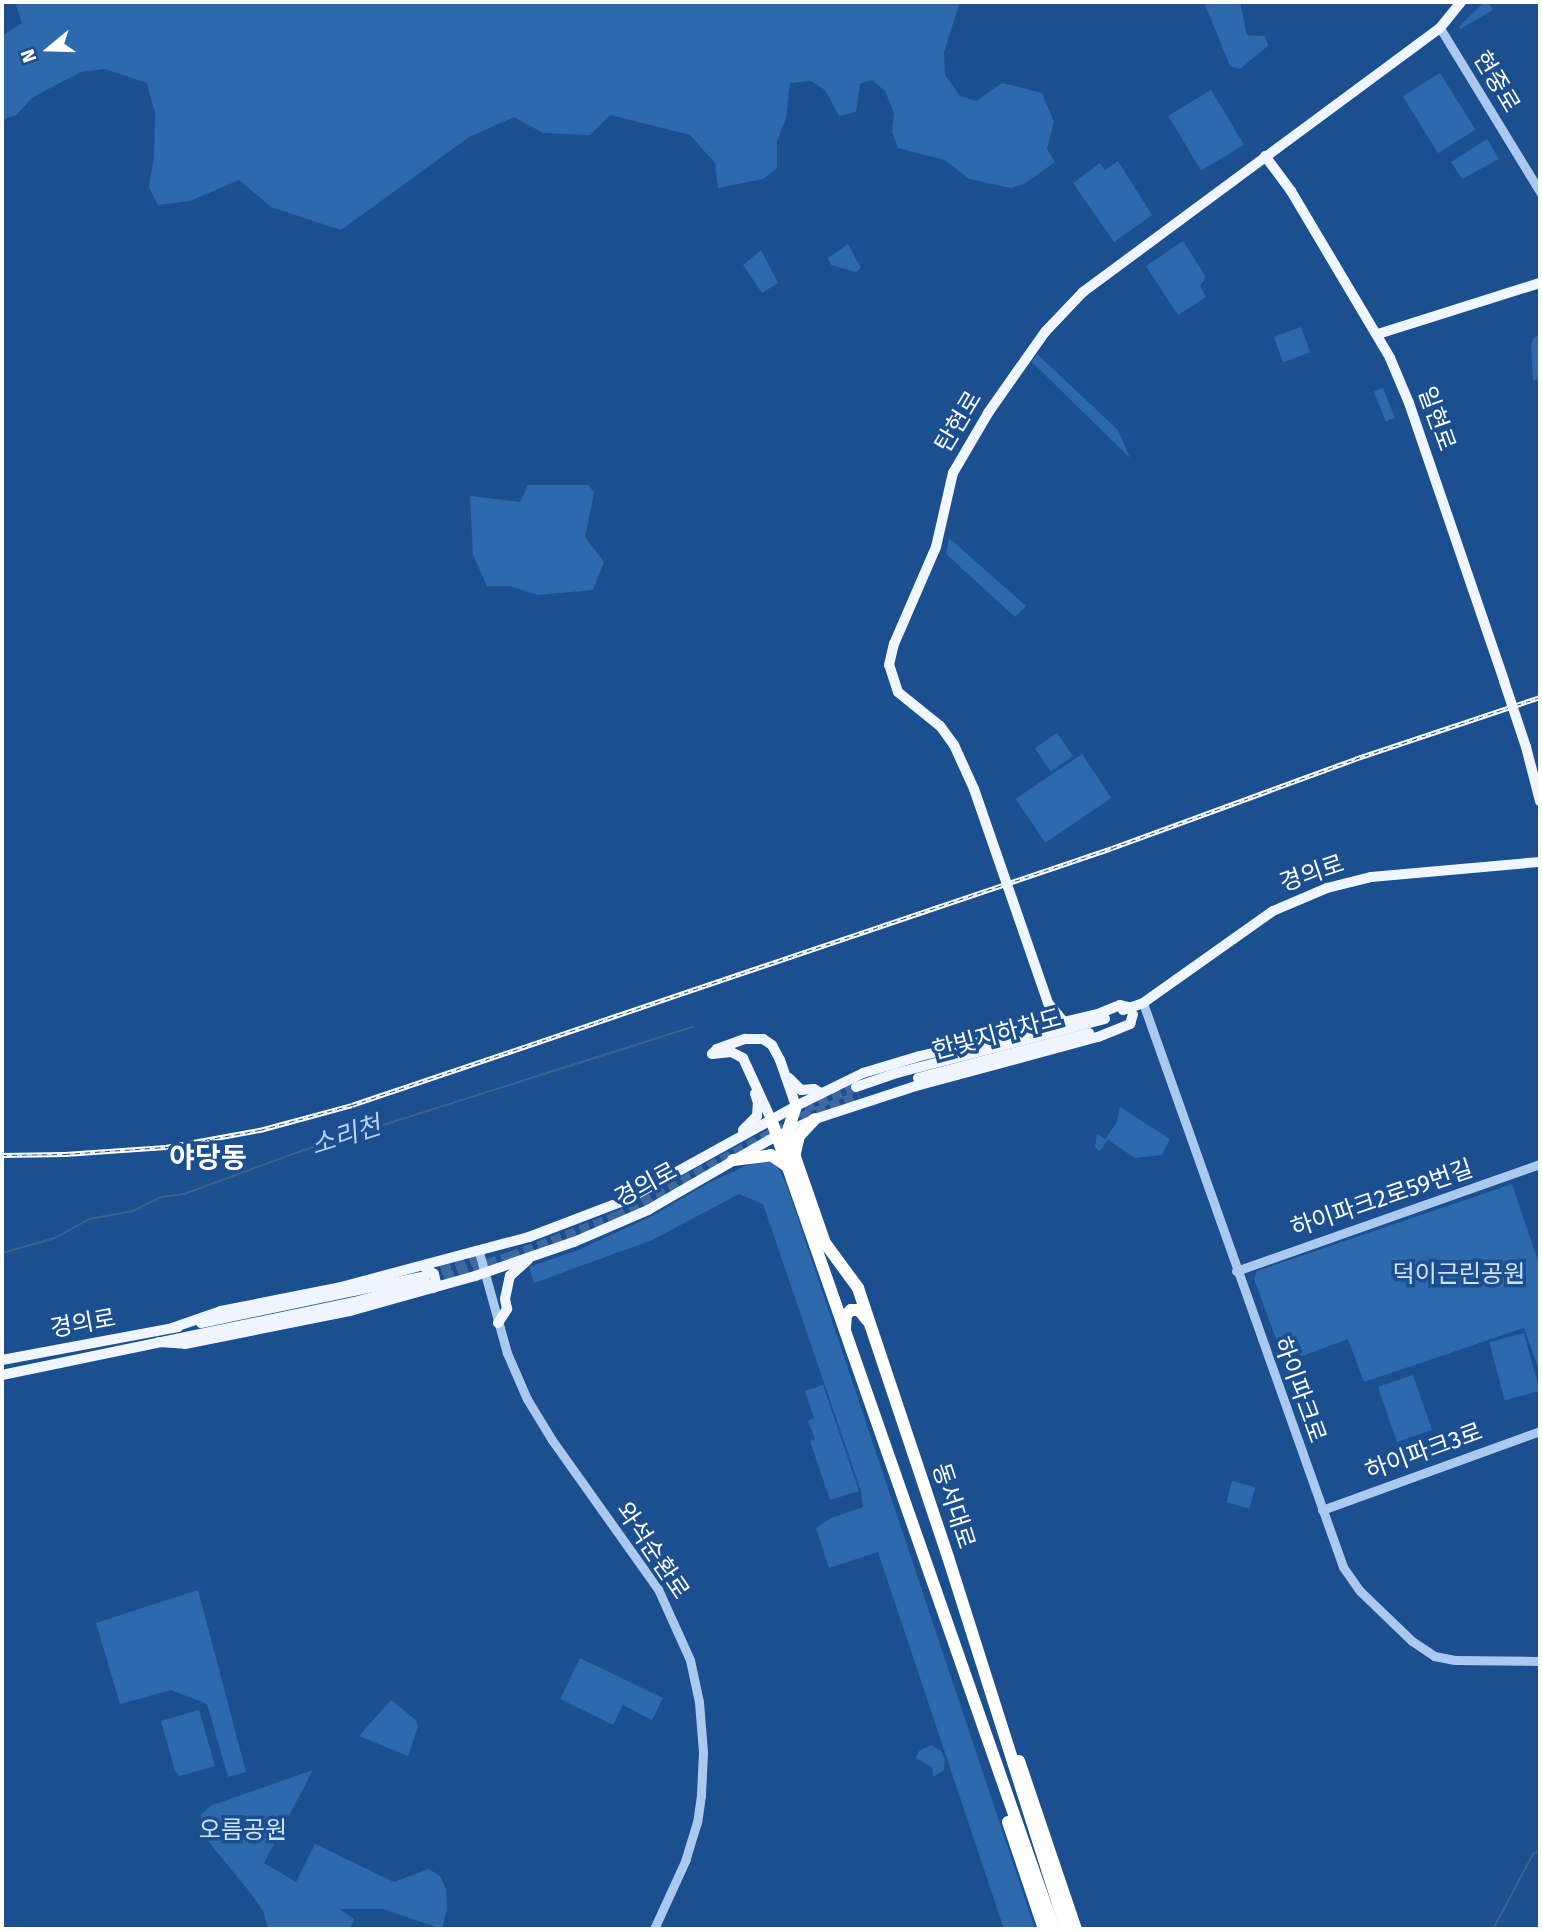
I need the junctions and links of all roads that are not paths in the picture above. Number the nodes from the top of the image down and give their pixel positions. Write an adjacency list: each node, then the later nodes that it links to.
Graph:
1 (1461, 2): 2 (main road, 탄현로)
2 (1440, 29): 3 (main road, 탄현로); 4 (street, 현중로)
3 (1265, 156): 6 (main road); 9 (main road, 탄현로, bridge)
4 (1540, 192)
5 (1540, 282): 6 (main road)
6 (1378, 334): 7 (main road, 일현로, bridge)
7 (1540, 801)
8 (1540, 862): 10 (main road, 경의로)
9 (1049, 1004): 11 (main road); 12 (main road)
10 (1136, 1008): 11 (main road, 경의로); 15 (main road, 경의로); 18 (main road, 경의로); 28 (street, 하이파크로)
11 (1063, 1021): 12 (main road, 경의로)
12 (1042, 1026): 16 (main road, 경의로)
13 (785, 1074): 14 (main road); 16 (main road); 17 (main road)
14 (756, 1080): 19 (main road); 22 (main road)
15 (857, 1091)
16 (825, 1092): 17 (main road, 경의로); 18 (main road)
17 (796, 1106): 19 (main road, 경의로); 21 (highway)
18 (837, 1111): 20 (main road, 경의로)
19 (771, 1119): 21 (highway, 동서대로); 22 (main road, 경의로)
20 (815, 1119): 21 (main road, 경의로); 24 (highway)
21 (783, 1133): 23 (main road, 경의로); 24 (highway, 동서대로)
22 (727, 1145): 26 (main road, 경의로)
23 (733, 1160): 24 (highway); 27 (main road, 경의로)
24 (792, 1162): 32 (highway, 동서대로); 33 (highway, 동서대로)
25 (1540, 1164): 28 (street, 하이파크2로59번길)
26 (479, 1252): 29 (street, 와석순환로); 30 (main road, 경의로)
27 (532, 1256): 29 (main road, 경의로); 31 (main road)
28 (1236, 1271): 37 (street, 하이파크로)
29 (485, 1272): 30 (main road, 경의로); 31 (street, 와석순환로)
30 (427, 1278): 34 (main road, 경의로); 35 (main road, 경의로)
31 (498, 1323): 41 (street, 와석순환로)
32 (873, 1333): 33 (highway); 38 (highway, 동서대로)
33 (848, 1341): 39 (highway, 동서대로)
34 (2, 1360)
35 (2, 1375)
36 (1540, 1431): 37 (street, 하이파크3로)
37 (1322, 1510): 40 (street, 하이파크로)
38 (948, 1557): 44 (highway, 동서대로); 45 (highway)
39 (925, 1565): 42 (highway); 43 (highway, 동서대로)
40 (1540, 1661)
41 (654, 1929)
42 (1044, 1929)
43 (1054, 1929)
44 (1066, 1929)
45 (1076, 1929)

